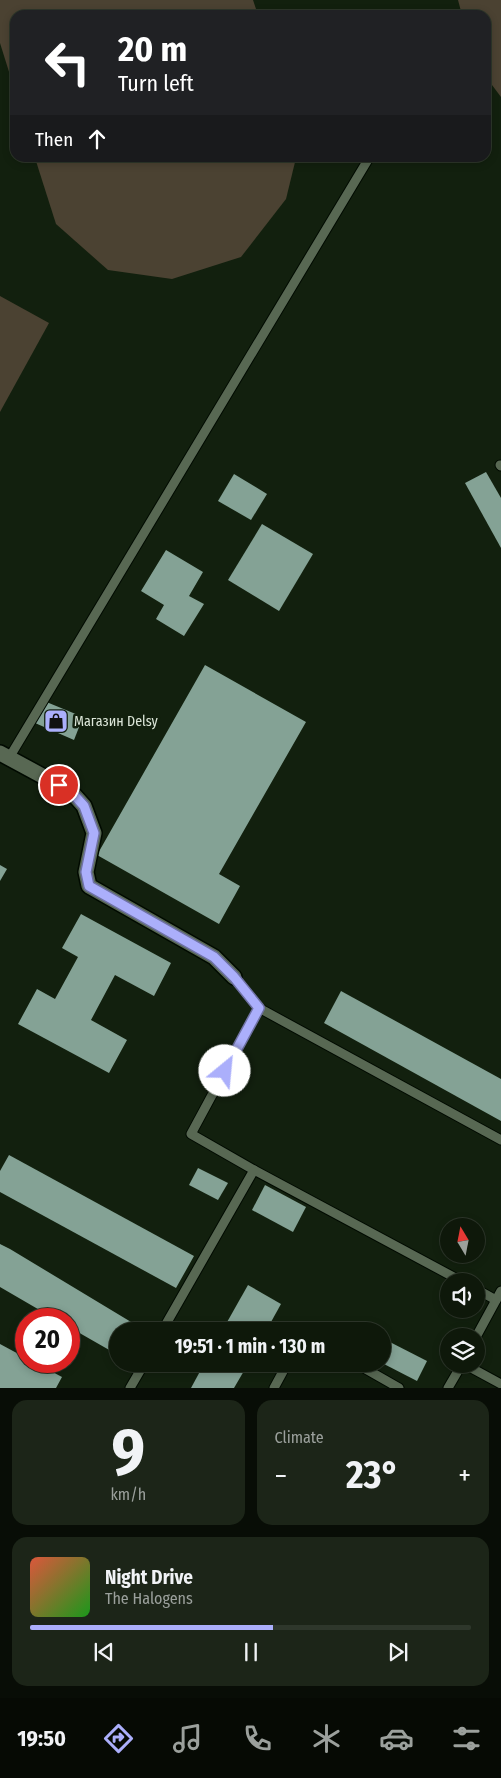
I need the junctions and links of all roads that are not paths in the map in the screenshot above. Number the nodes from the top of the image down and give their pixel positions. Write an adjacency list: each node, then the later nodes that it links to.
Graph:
1 (366, 162): 2 (lane)
2 (5, 755): 3 (street)
3 (234, 977): 4 (lane)
4 (259, 1008): 5 (lane); 6 (lane)
5 (501, 1140)
6 (254, 1170): 7 (lane); 11 (lane)
7 (446, 1273)
8 (501, 1292): 10 (lane)
9 (485, 1294): 10 (lane)
10 (496, 1300): 12 (lane)
11 (167, 1322)
12 (481, 1328)
13 (139, 1372): 19 (lane)
14 (283, 1372): 20 (lane)
15 (371, 1372): 21 (lane)
16 (457, 1373): 22 (lane)
17 (480, 1373): 18 (lane)
18 (501, 1384)
19 (130, 1388)
20 (274, 1388)
21 (399, 1388)
22 (448, 1388)

